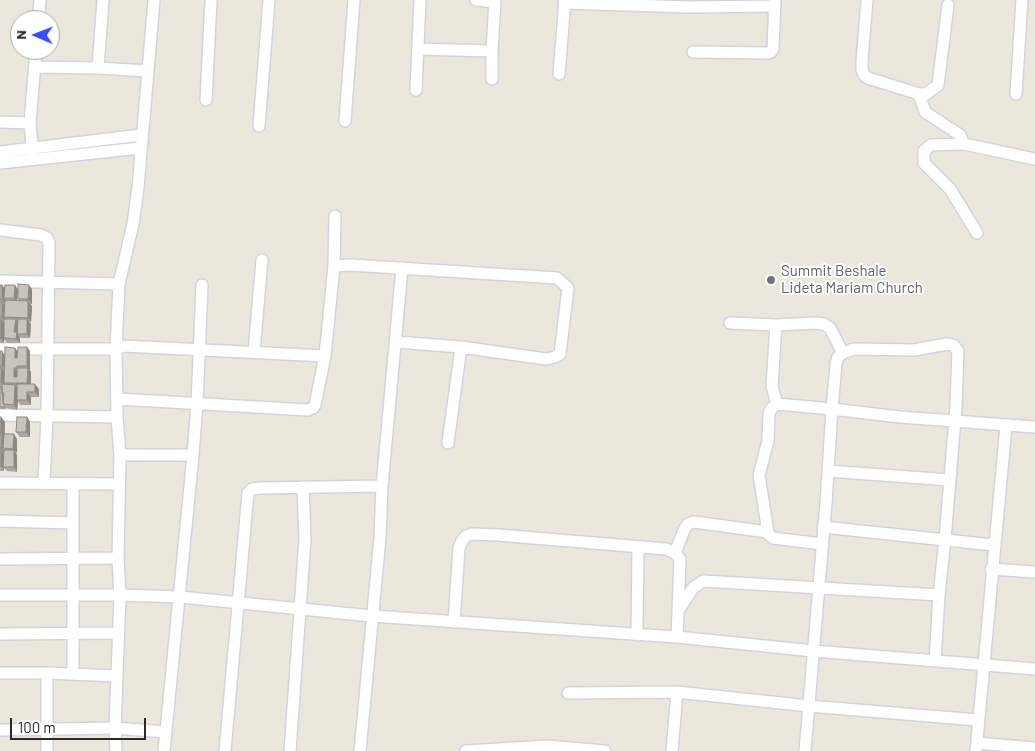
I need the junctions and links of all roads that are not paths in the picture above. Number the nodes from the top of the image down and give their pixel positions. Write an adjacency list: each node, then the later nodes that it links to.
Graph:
1 (103, 0): 20 (street)
2 (154, 0): 21 (street)
3 (211, 0): 27 (street)
4 (269, 0): 31 (street)
5 (354, 0): 28 (street)
6 (420, 0): 15 (street)
7 (476, 0): 10 (street)
8 (867, 0): 25 (street)
9 (1022, 0): 26 (street)
10 (495, 1): 16 (street)
11 (565, 2): 12 (street); 22 (street)
12 (689, 3): 13 (street)
13 (775, 3): 17 (street)
14 (948, 5): 25 (street)
15 (418, 49): 16 (street); 24 (street)
16 (492, 51): 23 (street)
17 (693, 52)
18 (35, 60): 19 (street)
19 (35, 67): 20 (street); 30 (street)
20 (98, 68): 21 (street)
21 (147, 71): 32 (street)
22 (560, 74)
23 (492, 79)
24 (416, 90)
25 (919, 94): 33 (street)
26 (1016, 94)
27 (206, 100)
28 (345, 121)
29 (0, 122): 30 (street)
30 (30, 123): 36 (street)
31 (259, 126)
32 (141, 135): 34 (street); 36 (street)
33 (964, 144): 37 (street); 41 (street)
34 (140, 148): 36 (street); 47 (street)
35 (0, 152): 36 (street)
36 (33, 154): 38 (street)
37 (1035, 159)
38 (0, 163)
39 (335, 216): 43 (street)
40 (0, 230): 46 (street)
41 (977, 233)
42 (262, 260): 57 (street)
43 (334, 266): 44 (street); 59 (street)
44 (402, 268): 51 (street); 52 (street)
45 (0, 281): 46 (street)
46 (48, 283): 47 (street); 56 (street)
47 (119, 284): 54 (street)
48 (202, 285): 55 (street)
49 (730, 323): 50 (street)
50 (776, 325): 58 (street); 62 (street)
51 (396, 342): 52 (street); 79 (street)
52 (461, 347): 70 (street)
53 (0, 349): 56 (street)
54 (116, 349): 55 (street); 56 (street); 60 (street)
55 (200, 349): 57 (street); 61 (street)
56 (47, 350): 65 (street)
57 (254, 352): 59 (street)
58 (843, 353): 63 (street); 67 (street)
59 (325, 356): 61 (street)
60 (118, 399): 61 (street); 66 (street)
61 (197, 404): 72 (street)
62 (777, 404): 63 (street); 84 (street)
63 (832, 409): 67 (street); 73 (street)
64 (0, 415): 65 (street)
65 (47, 416): 66 (street); 76 (street)
66 (117, 417): 71 (street)
67 (954, 421): 68 (street); 74 (street)
68 (1006, 426): 69 (street); 87 (street)
69 (1035, 427)
70 (448, 443)
71 (120, 455): 72 (street); 78 (street)
72 (193, 456): 100 (street)
73 (828, 471): 74 (street); 83 (street)
74 (950, 480): 85 (street)
75 (0, 482): 76 (street)
76 (44, 483): 77 (street)
77 (73, 484): 78 (street); 82 (street)
78 (119, 484): 90 (street)
79 (382, 486): 80 (street); 104 (street)
80 (303, 488): 101 (street); 102 (street)
81 (0, 521): 82 (street)
82 (73, 523): 92 (street)
83 (823, 527): 85 (street); 86 (street)
84 (768, 532): 86 (street); 89 (street)
85 (945, 539): 87 (street); 99 (street)
86 (822, 544): 95 (street)
87 (994, 545): 93 (street)
88 (638, 548): 89 (street); 105 (street); 109 (street)
89 (676, 552): 103 (street)
90 (118, 558): 92 (street); 97 (street)
91 (0, 559): 92 (street)
92 (74, 559): 96 (street)
93 (991, 569): 94 (street); 113 (street)
94 (1035, 572)
95 (819, 588): 99 (street); 103 (street); 111 (street)
96 (74, 594): 97 (street); 98 (street); 106 (street)
97 (120, 594): 100 (street); 107 (street)
98 (0, 595)
99 (939, 595): 112 (street)
100 (180, 597): 101 (street); 126 (street)
101 (239, 604): 102 (street); 134 (street)
102 (301, 610): 104 (street); 135 (street)
103 (678, 611): 110 (street)
104 (372, 616): 105 (street); 136 (street)
105 (454, 622): 109 (street)
106 (73, 633): 107 (street); 108 (street); 117 (street)
107 (118, 633): 118 (street)
108 (0, 634)
109 (637, 634): 110 (street)
110 (677, 637): 111 (street)
111 (814, 651): 112 (street); 121 (street)
112 (935, 660): 113 (street)
113 (984, 665): 114 (street); 122 (street)
114 (1035, 669)
115 (0, 673): 116 (street)
116 (47, 673): 117 (street); 125 (street)
117 (73, 674): 118 (street)
118 (117, 676): 123 (street)
119 (677, 692): 120 (street); 121 (street); 139 (street)
120 (568, 693)
121 (809, 706): 122 (street); 140 (street)
122 (978, 720): 127 (street)
123 (114, 728): 125 (street); 126 (street); 132 (street)
124 (0, 730): 125 (street)
125 (47, 730): 131 (street)
126 (166, 732): 133 (street)
127 (976, 747): 128 (street)
128 (1035, 748)
129 (522, 749): 130 (street); 137 (street)
130 (569, 750): 138 (street)
131 (47, 751)
132 (116, 751)
133 (164, 751)
134 (225, 751)
135 (290, 751)
136 (360, 751)
137 (466, 751)
138 (604, 751)
139 (672, 751)
140 (805, 751)

